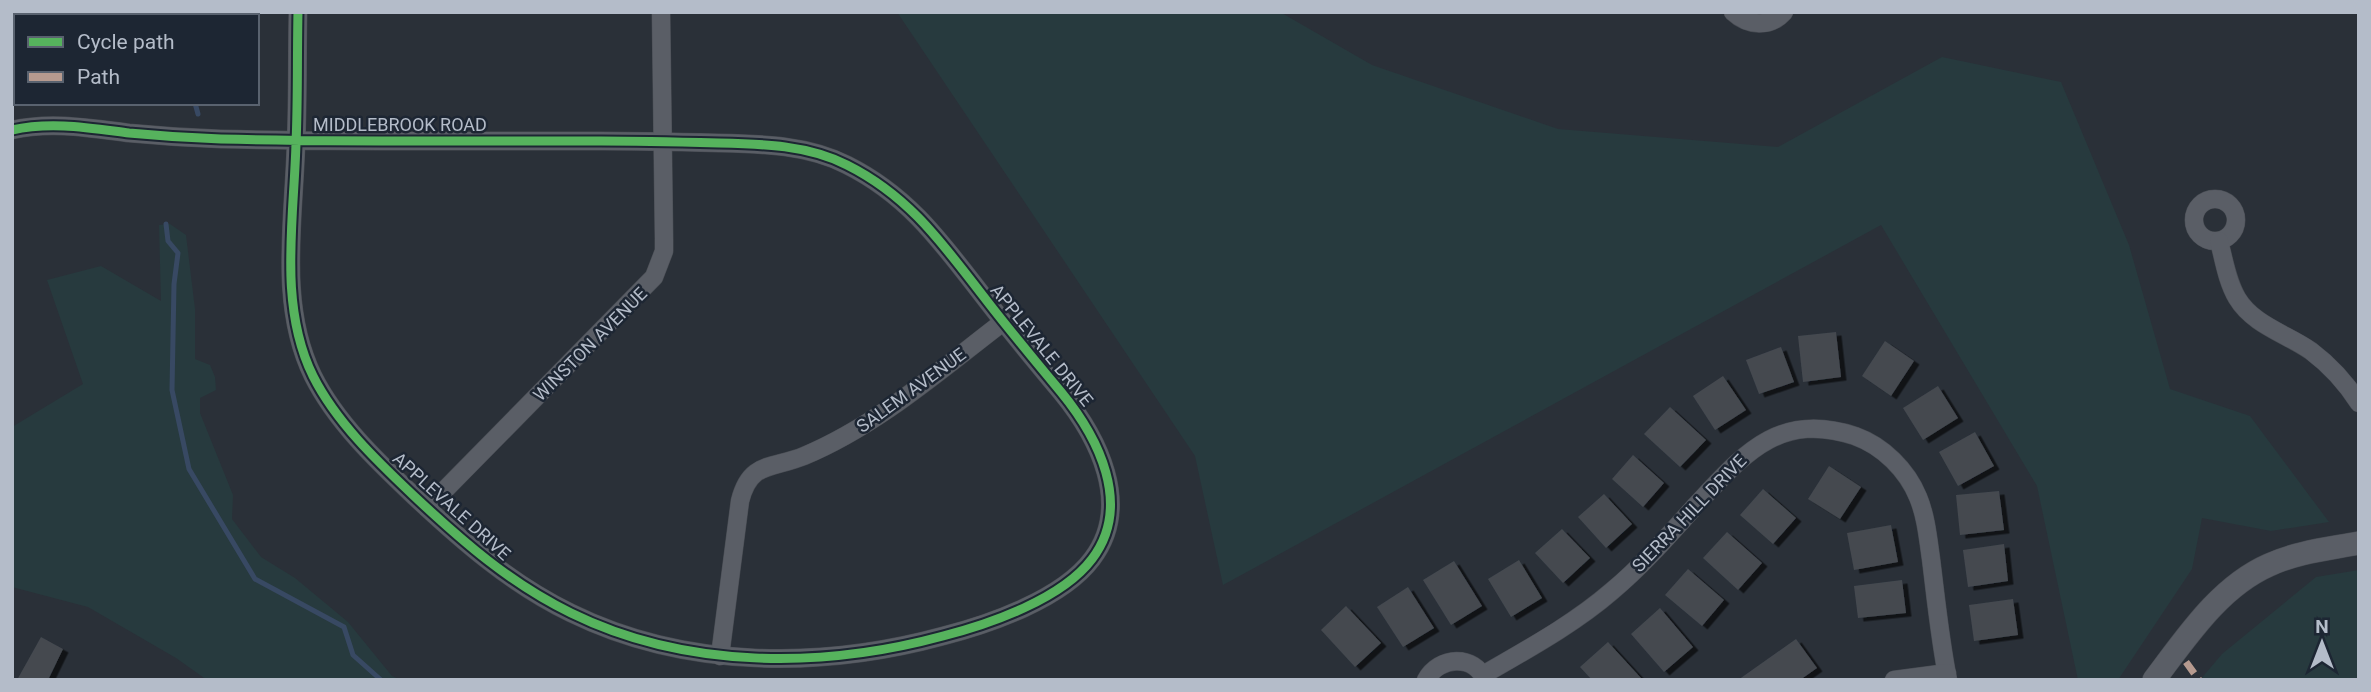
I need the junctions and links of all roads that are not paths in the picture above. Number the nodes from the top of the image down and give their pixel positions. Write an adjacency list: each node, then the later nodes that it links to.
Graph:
1 (298, 12): 6 (street, APPLEVALE DRIVE)
2 (661, 12): 7 (street, WINSTON AVENUE)
3 (1734, 12): 4 (street)
4 (1784, 12)
5 (12, 130): 6 (street, MIDDLEBROOK ROAD)
6 (296, 139): 7 (street, MIDDLEBROOK ROAD); 11 (street, APPLEVALE DRIVE)
7 (663, 142): 9 (street, APPLEVALE DRIVE); 11 (street, WINSTON AVENUE)
8 (2219, 241): 10 (street)
9 (1003, 322): 13 (street, SALEM AVENUE); 13 (street, APPLEVALE DRIVE)
10 (2359, 404)
11 (427, 508): 13 (street, APPLEVALE DRIVE)
12 (2359, 543): 18 (street)
13 (720, 656)
14 (1947, 676): 15 (street, SIERRA HILL DRIVE); 17 (street)
15 (1484, 677): 16 (street, SIERRA HILL DRIVE)
16 (1426, 680)
17 (1894, 680)
18 (2154, 680)

